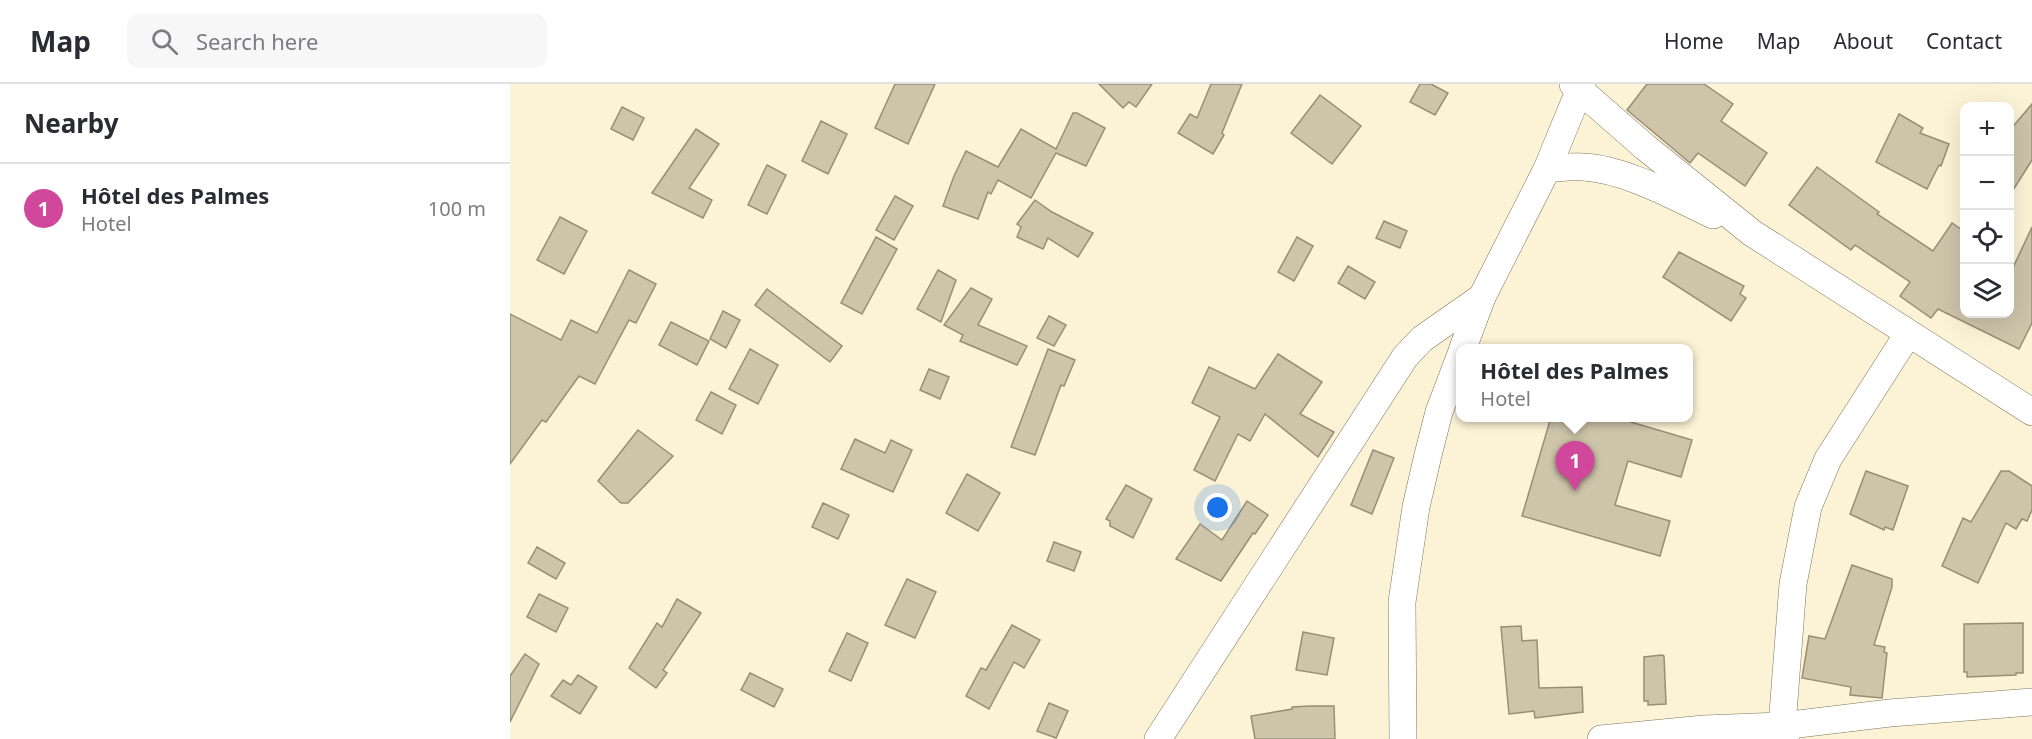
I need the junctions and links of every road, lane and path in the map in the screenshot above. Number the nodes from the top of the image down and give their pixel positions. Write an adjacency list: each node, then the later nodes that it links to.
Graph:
1 (1578, 86): 2 (street); 3 (street)
2 (1547, 169): 3 (street); 4 (street)
3 (1752, 233): 5 (street)
4 (1482, 297): 6 (street); 11 (street)
5 (1908, 334): 8 (street); 10 (street)
6 (1464, 344)
7 (1456, 368): 12 (street)
8 (2032, 412)
9 (2032, 702): 10 (street)
10 (1784, 733): 13 (street)
11 (1158, 739)
12 (1402, 739)
13 (1601, 739)

